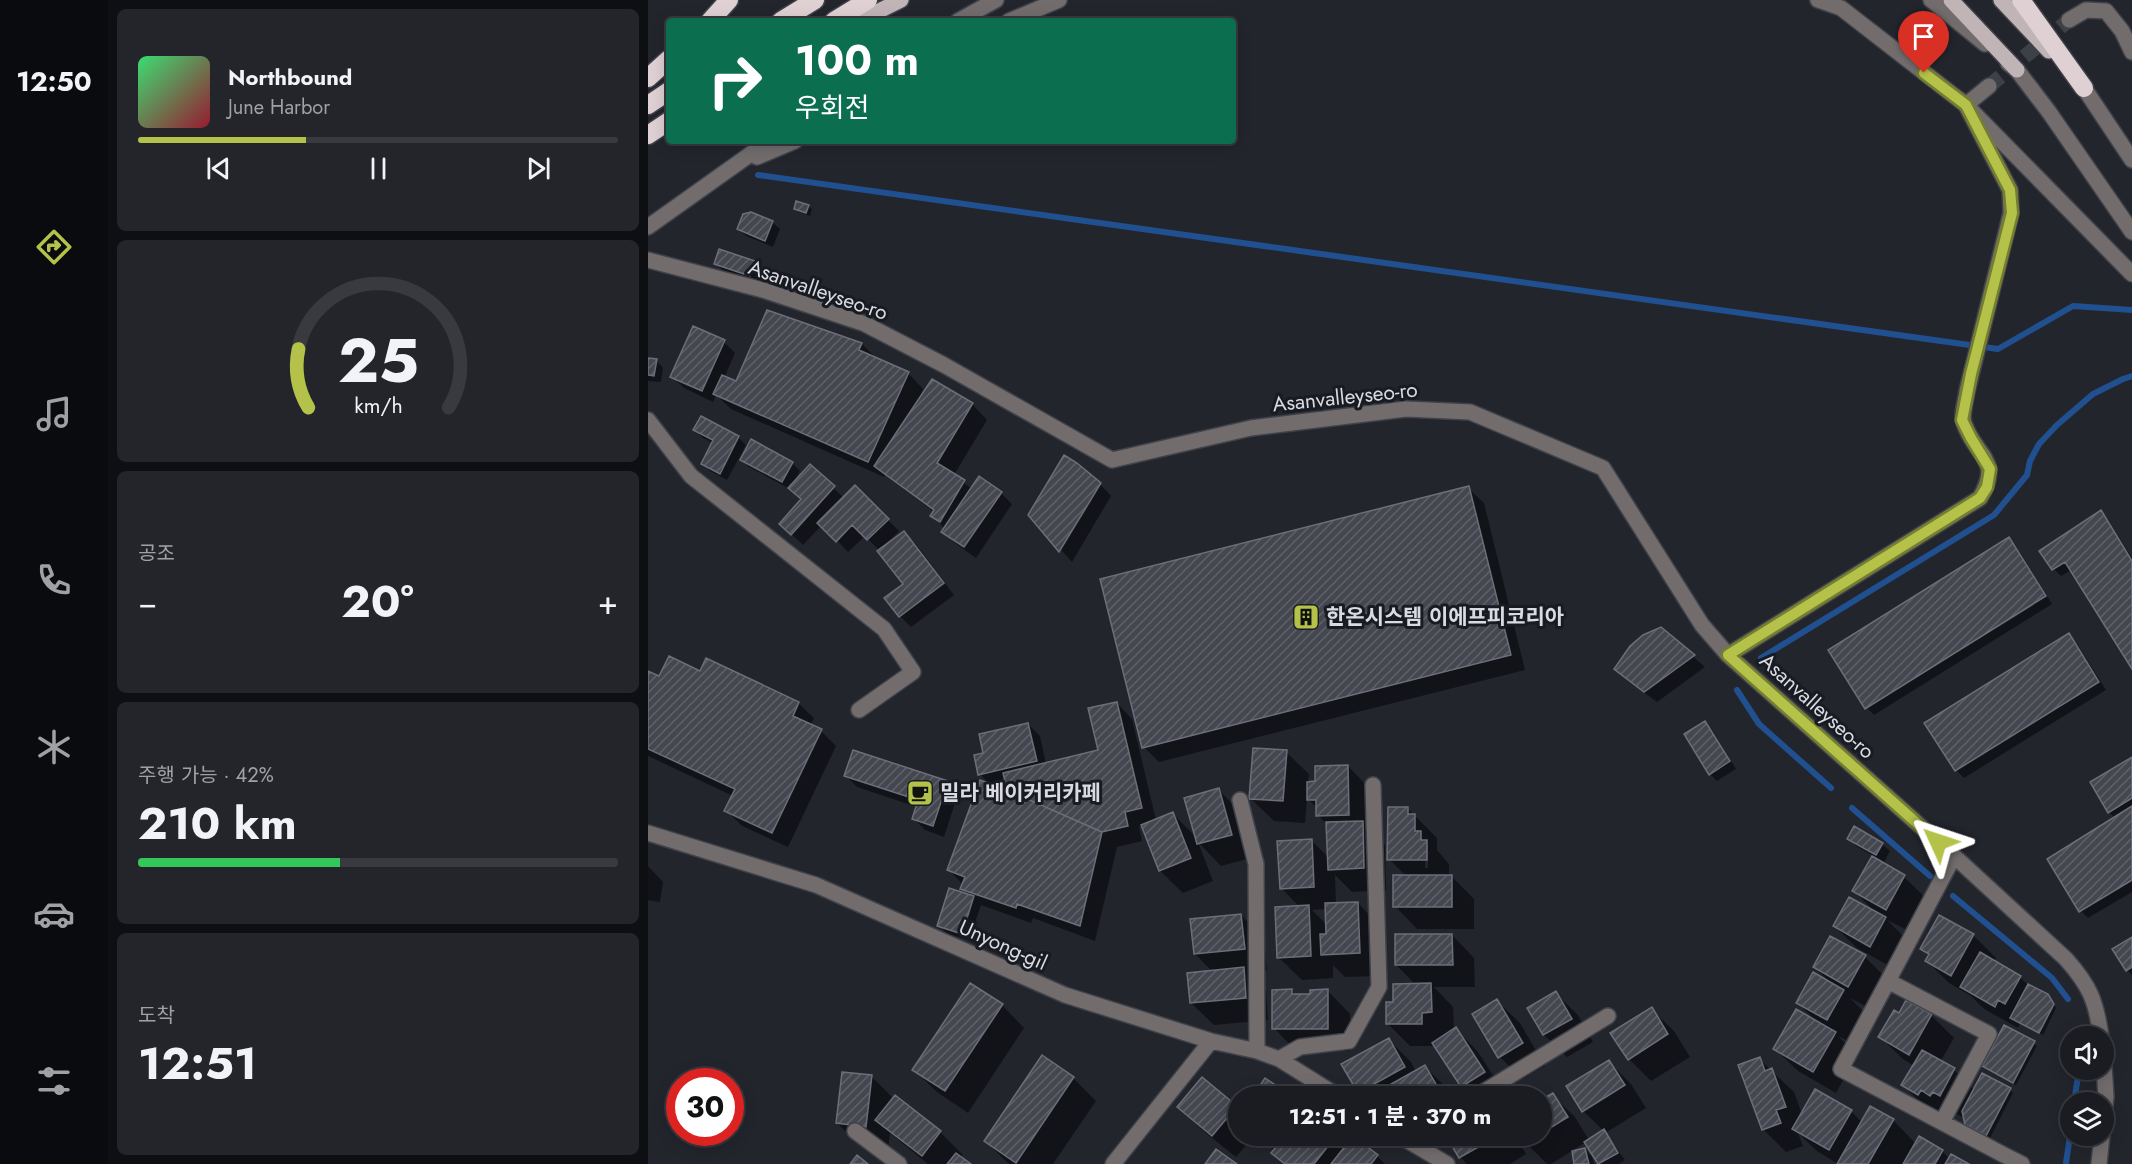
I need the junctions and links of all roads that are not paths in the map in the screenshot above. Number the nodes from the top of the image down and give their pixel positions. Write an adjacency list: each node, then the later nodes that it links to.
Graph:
1 (729, 0): 13 (highway)
2 (815, 0): 14 (highway)
3 (868, 0): 15 (highway)
4 (902, 0): 16 (main road)
5 (996, 0): 17 (street)
6 (1059, 0): 18 (street)
7 (1818, 0): 28 (street)
8 (1931, 0): 22 (street)
9 (1951, 0): 22 (main road)
10 (1963, 0): 22 (main road)
11 (2001, 0): 25 (main road)
12 (2021, 0): 25 (highway)
13 (713, 18)
14 (786, 18)
15 (839, 18)
16 (865, 18)
17 (963, 18)
18 (1016, 18)
19 (2069, 20): 20 (street)
20 (2132, 52)
21 (666, 62): 23 (highway)
22 (2017, 70): 36 (street)
23 (648, 78)
24 (1989, 86): 28 (street)
25 (2084, 88): 33 (street)
26 (666, 93): 27 (highway)
27 (648, 105)
28 (1966, 105): 38 (street); 40 (street)
29 (666, 123): 30 (highway)
30 (648, 135)
31 (764, 144): 34 (street)
32 (788, 144): 34 (street)
33 (2132, 160)
34 (726, 170): 35 (street)
35 (648, 227)
36 (2132, 232)
37 (648, 260): 40 (street, Asanvalleyseo-ro)
38 (2132, 274)
39 (648, 420): 41 (street)
40 (1728, 655): 45 (street, Asanvalleyseo-ro)
41 (859, 710)
42 (1373, 785): 51 (street)
43 (1240, 800): 50 (street)
44 (648, 833): 49 (street, Unyong-gil)
45 (1954, 856): 46 (street); 48 (street, Asanvalleyseo-ro)
46 (1888, 981): 55 (street); 55 (street)
47 (1608, 1016): 54 (street)
48 (2099, 1026)
49 (1211, 1041): 50 (street, Unyong-gil); 60 (street)
50 (1257, 1051): 51 (street, Unyong-gil)
51 (1279, 1059): 53 (street, Unyong-gil)
52 (2105, 1080): 63 (street)
53 (1322, 1086)
54 (1493, 1086)
55 (1942, 1122): 62 (street)
56 (855, 1131): 59 (street)
57 (1413, 1146): 58 (street)
58 (1428, 1160): 61 (street)
59 (899, 1164)
60 (1113, 1164)
61 (1447, 1164)
62 (2022, 1164)
63 (2099, 1164)

